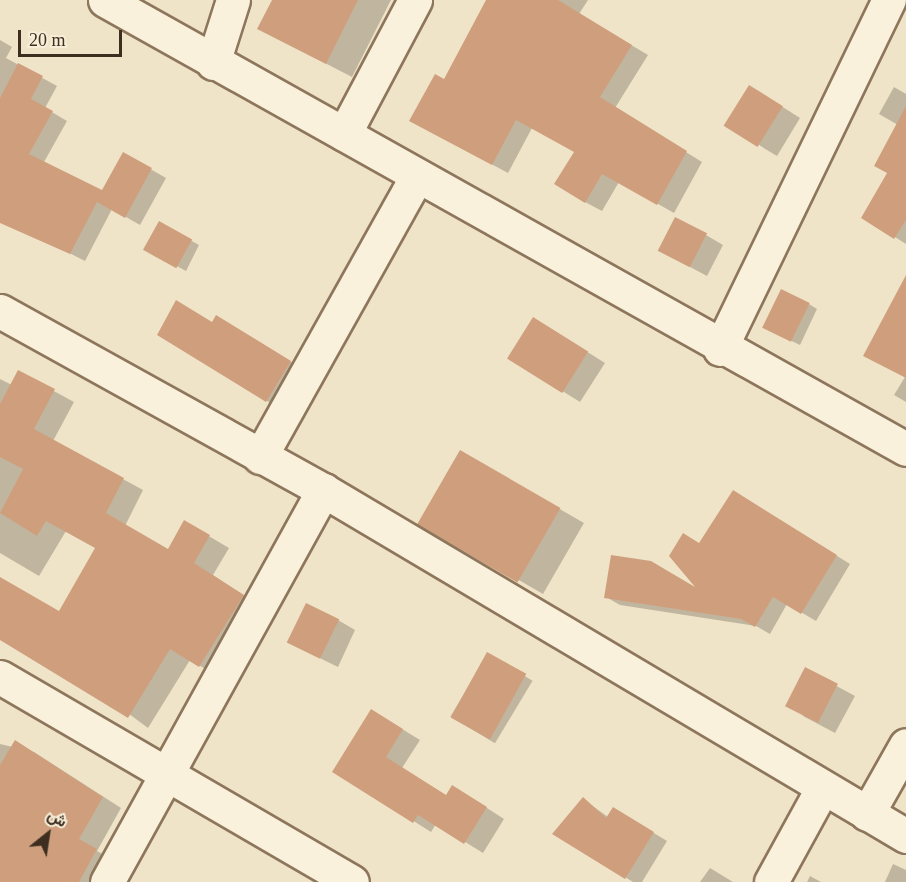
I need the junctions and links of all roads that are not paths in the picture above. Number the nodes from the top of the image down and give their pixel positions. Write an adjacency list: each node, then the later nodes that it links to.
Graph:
1 (105, 0): 5 (street)
2 (233, 0): 5 (street)
3 (415, 0): 6 (street)
4 (889, 0): 9 (street)
5 (213, 63): 6 (street)
6 (344, 134): 7 (street)
7 (417, 176): 9 (street); 11 (street)
8 (0, 311): 11 (street)
9 (720, 349): 10 (street)
10 (906, 449)
11 (261, 457): 12 (street)
12 (323, 490): 15 (street); 16 (street)
13 (0, 676): 15 (street)
14 (906, 745): 17 (street)
15 (165, 773): 19 (street); 20 (street)
16 (822, 789): 17 (street); 21 (street)
17 (867, 814): 18 (street)
18 (906, 836)
19 (107, 882)
20 (352, 882)
21 (771, 882)

